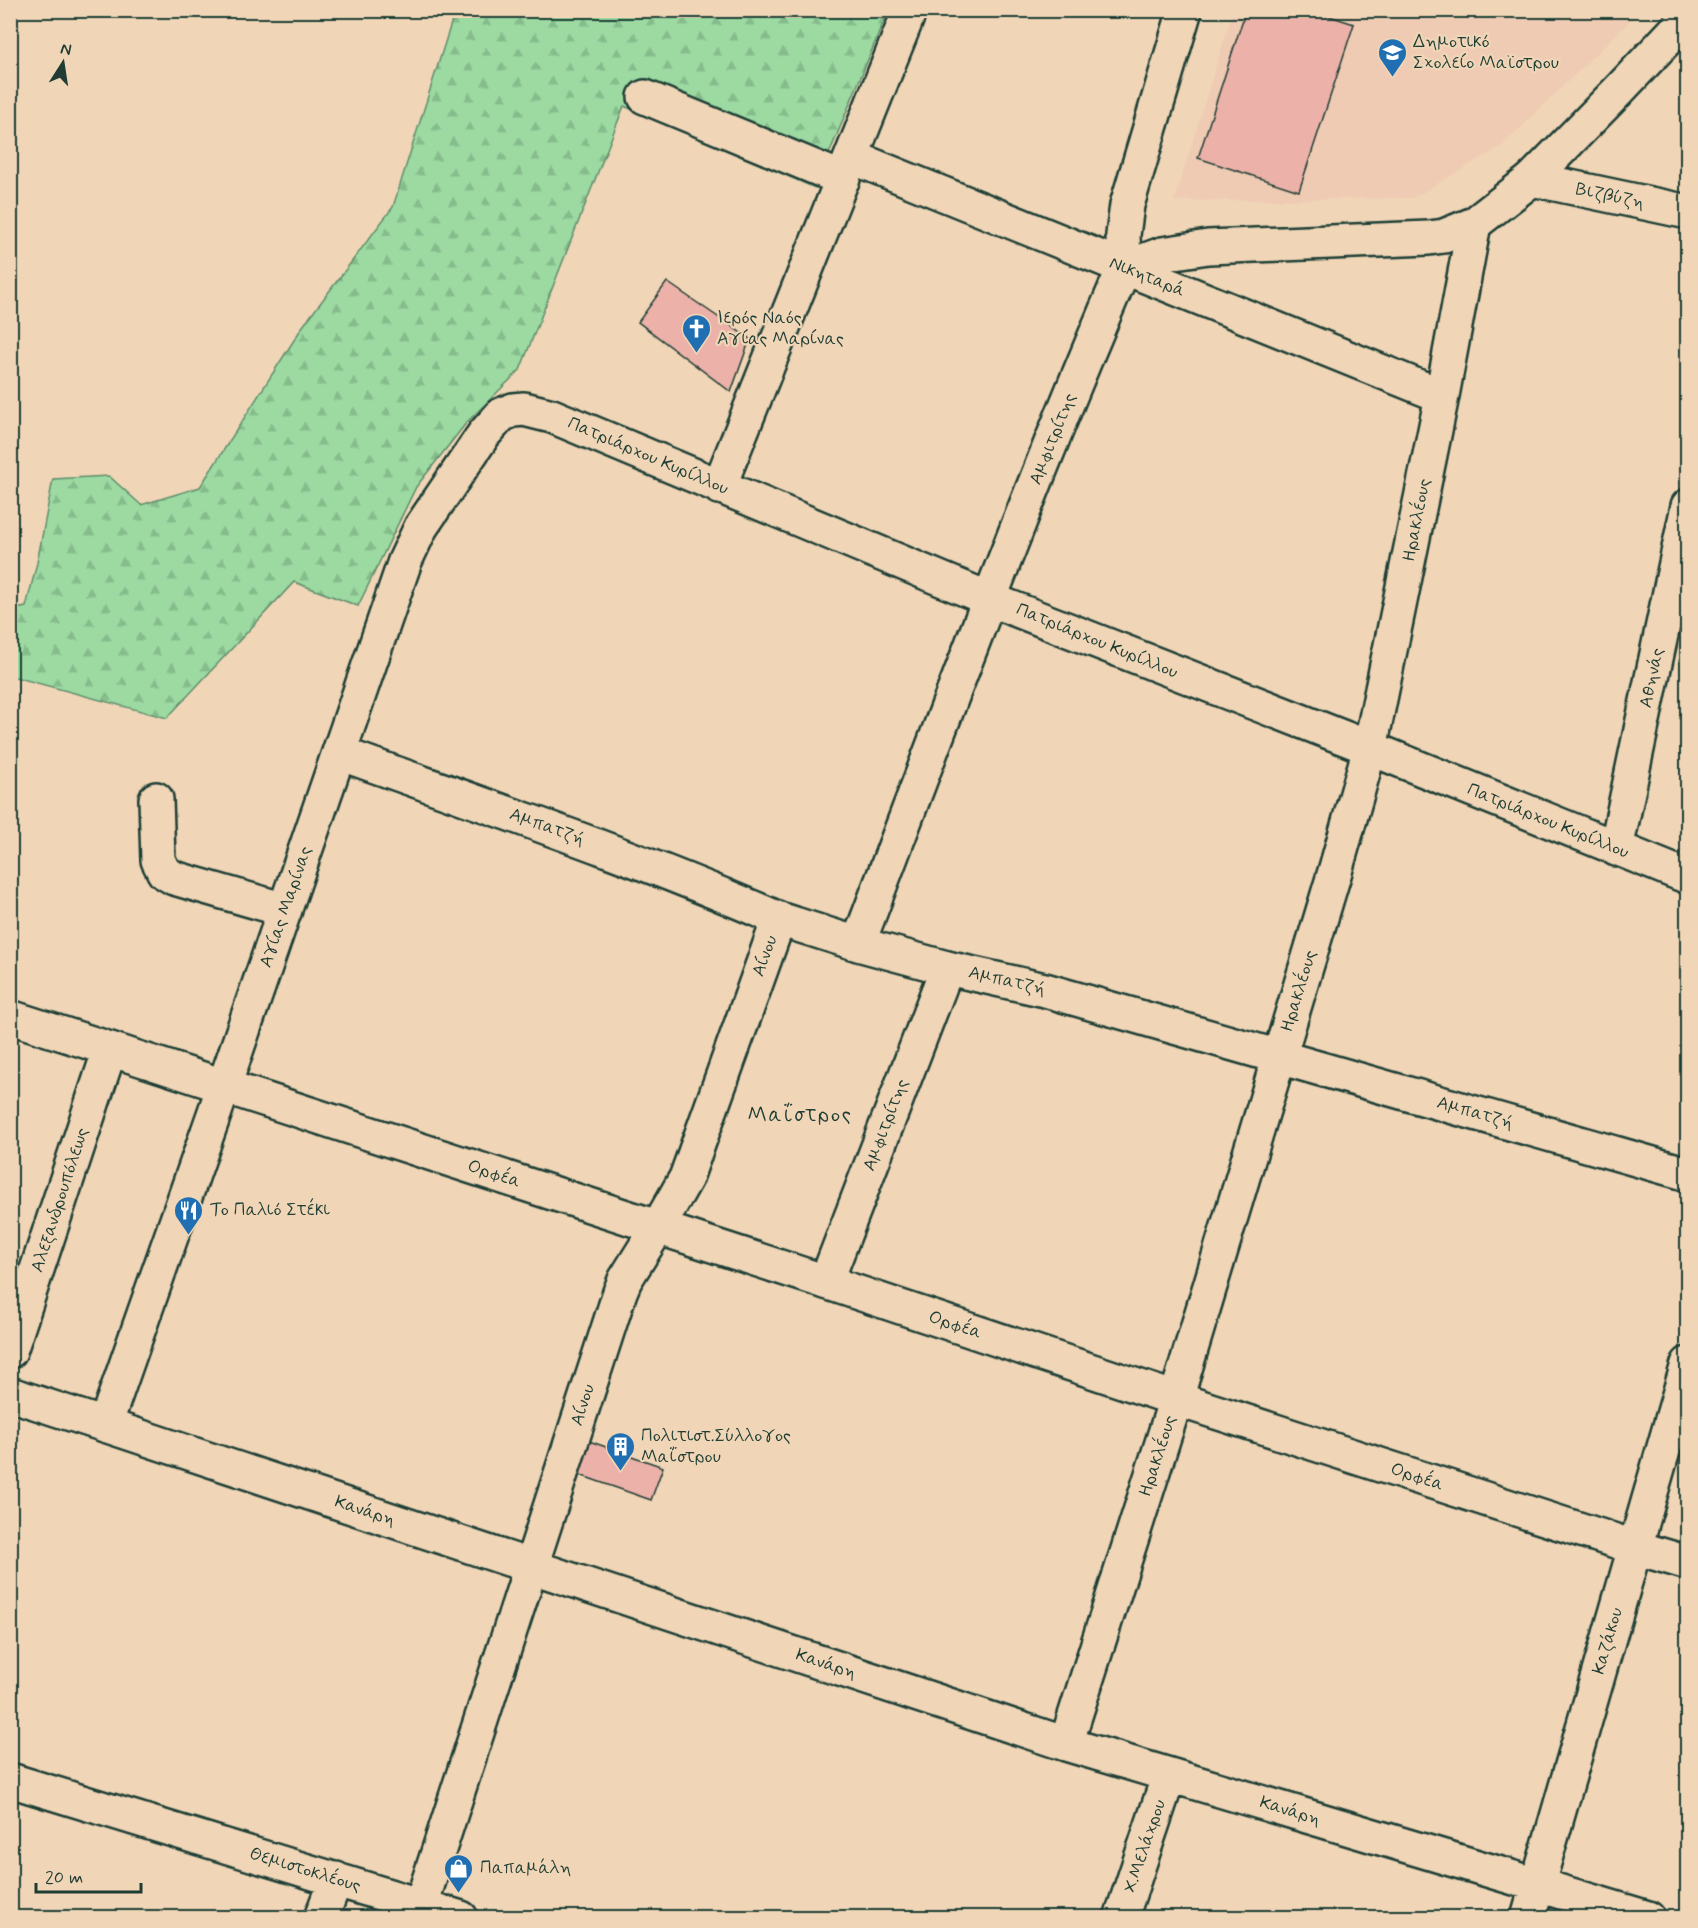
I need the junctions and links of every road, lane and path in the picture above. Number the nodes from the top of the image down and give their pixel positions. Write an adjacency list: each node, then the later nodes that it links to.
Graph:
1 (910, 10): 5 (street)
2 (1185, 10): 9 (street)
3 (1688, 17): 6 (street)
4 (645, 98): 5 (street, Νικηταρά)
5 (848, 168): 9 (street, Νικηταρά); 12 (street)
6 (1532, 179): 7 (street, Βιζβύζη); 8 (street)
7 (1688, 212)
8 (1474, 224): 9 (street); 10 (street, Ηρακλέους)
9 (1124, 268): 10 (street, Νικηταρά); 14 (street, Αμφιτρίτης)
10 (1442, 396): 15 (street, Ηρακλέους)
11 (507, 412): 12 (street, Πατριάρχου Κυρίλλου); 16 (street, Αγίας Μαρίνας)
12 (719, 487): 14 (street, Πατριάρχου Κυρίλλου)
13 (1688, 506): 18 (street, Αθηνάς)
14 (989, 599): 15 (street, Πατριάρχου Κυρίλλου); 22 (street, Αμφιτρίτης)
15 (1370, 748): 18 (street, Πατριάρχου Κυρίλλου); 26 (street, Ηρακλέους)
16 (339, 753): 20 (street, Αγίας Μαρίνας); 21 (street, Αμπατζή)
17 (156, 799): 20 (street)
18 (1616, 849): 19 (street, Πατριάρχου Κυρίλλου)
19 (1688, 877)
20 (285, 910): 27 (street, Αγίας Μαρίνας)
21 (778, 919): 22 (street, Αμπατζή); 29 (street, Αίνου)
22 (858, 944): 23 (street, Αμπατζή)
23 (947, 968): 26 (street, Αμπατζή); 30 (street, Αμφιτρίτης)
24 (10, 1017): 25 (street, Ορφέα)
25 (110, 1049): 27 (street, Ορφέα); 31 (street, Αλεξανδρουπόλεως)
26 (1278, 1057): 28 (street, Αμπατζή); 34 (street, Ηρακλέους)
27 (224, 1086): 29 (street, Ορφέα); 35 (street, Αγίας Μαρίνας)
28 (1688, 1174)
29 (658, 1227): 30 (street, Ορφέα); 38 (street, Αίνου)
30 (826, 1282): 34 (street, Ορφέα)
31 (10, 1351)
32 (1688, 1364): 36 (street, Καζάκου)
33 (10, 1394): 35 (street, Κανάρη)
34 (1176, 1399): 36 (street, Ορφέα); 39 (street, Ηρακλέους)
35 (105, 1425): 38 (street, Κανάρη)
36 (1634, 1547): 37 (street, Ορφέα); 43 (street, Καζάκου)
37 (1688, 1563)
38 (531, 1567): 39 (street, Κανάρη); 44 (street, Αίνου)
39 (1066, 1744): 40 (street, Κανάρη)
40 (1169, 1775): 43 (street, Κανάρη); 47 (street, Χ.Μελάχρου)
41 (10, 1780): 42 (street, Θεμιστοκλέους)
42 (336, 1879): 44 (street, Θεμιστοκλέους); 45 (street)
43 (1538, 1886): 48 (street, Καζάκου); 49 (street, Κανάρη)
44 (421, 1905): 46 (street, Θεμιστοκλέους)
45 (321, 1917)
46 (461, 1917)
47 (1121, 1917)
48 (1528, 1917)
49 (1648, 1917)

